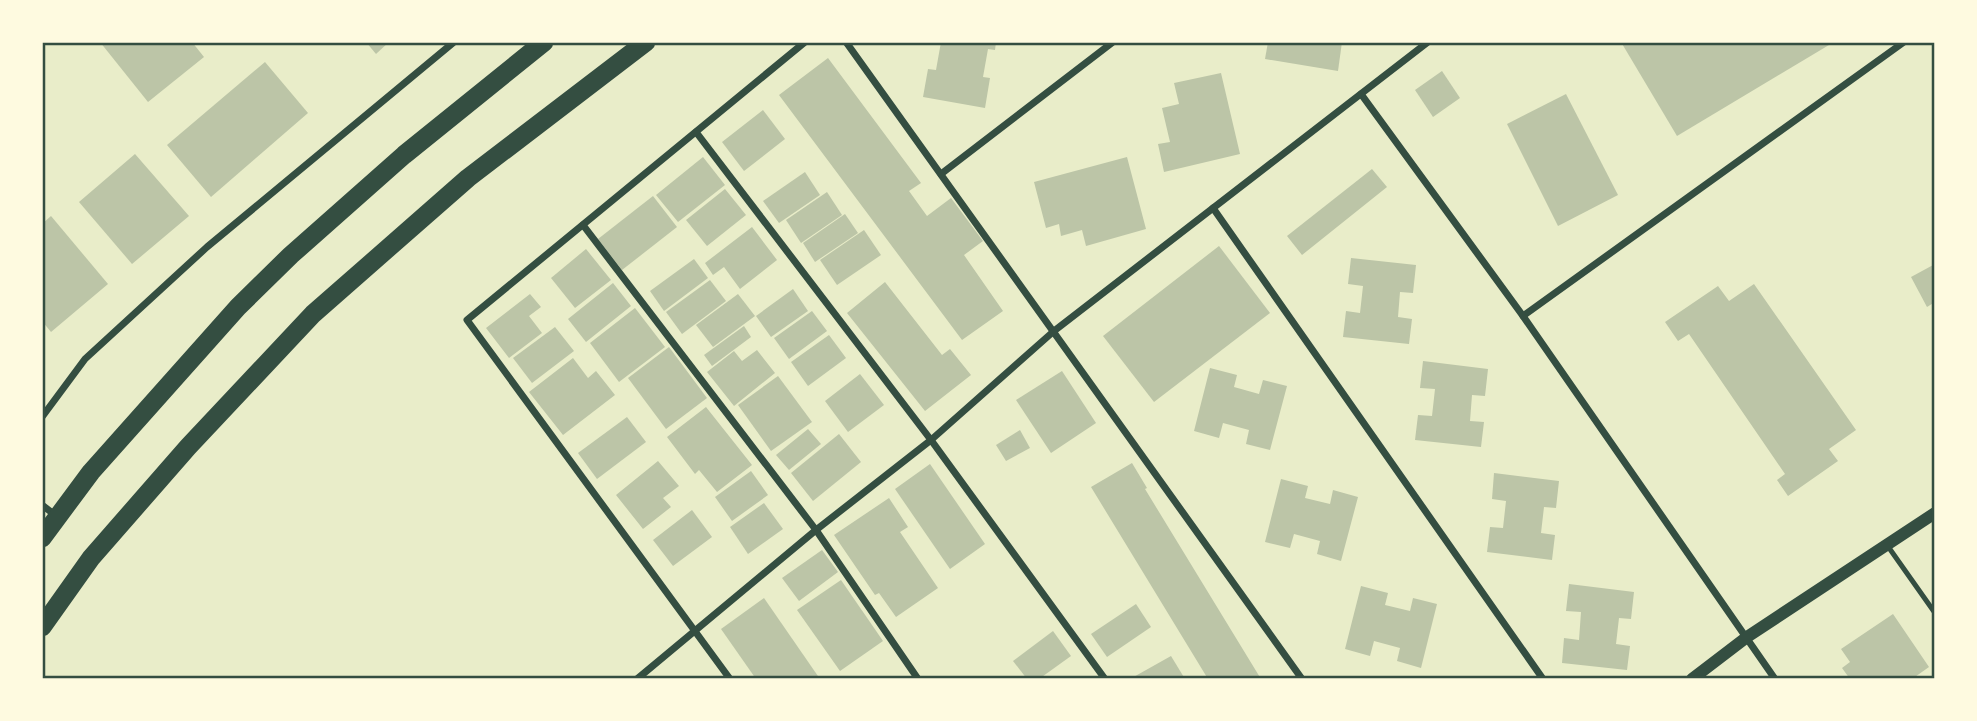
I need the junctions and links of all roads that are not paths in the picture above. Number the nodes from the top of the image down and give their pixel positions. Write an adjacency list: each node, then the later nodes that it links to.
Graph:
1 (454, 42): 16 (street)
2 (544, 42): 18 (highway)
3 (646, 42): 24 (highway)
4 (805, 42): 10 (street)
5 (846, 42): 11 (street)
6 (1112, 42): 11 (street)
7 (1428, 42): 9 (street)
8 (1905, 42): 14 (street)
9 (1361, 94): 12 (street); 14 (street)
10 (696, 132): 13 (street); 17 (street)
11 (942, 174): 15 (street)
12 (1213, 208): 15 (street); 32 (street)
13 (583, 225): 20 (street); 25 (street)
14 (1523, 316): 26 (street)
15 (1054, 331): 17 (street); 31 (street)
16 (42, 417)
17 (931, 440): 20 (street); 30 (street)
18 (50, 511): 21 (highway)
19 (1935, 513): 22 (street)
20 (816, 530): 25 (street); 29 (street)
21 (42, 537)
22 (1887, 545): 23 (lane); 26 (street)
23 (1935, 613)
24 (42, 626)
25 (696, 632): 27 (street); 28 (street)
26 (1747, 637): 33 (street); 34 (street)
27 (637, 679)
28 (730, 679)
29 (918, 679)
30 (1105, 679)
31 (1302, 679)
32 (1544, 679)
33 (1692, 679)
34 (1775, 679)

